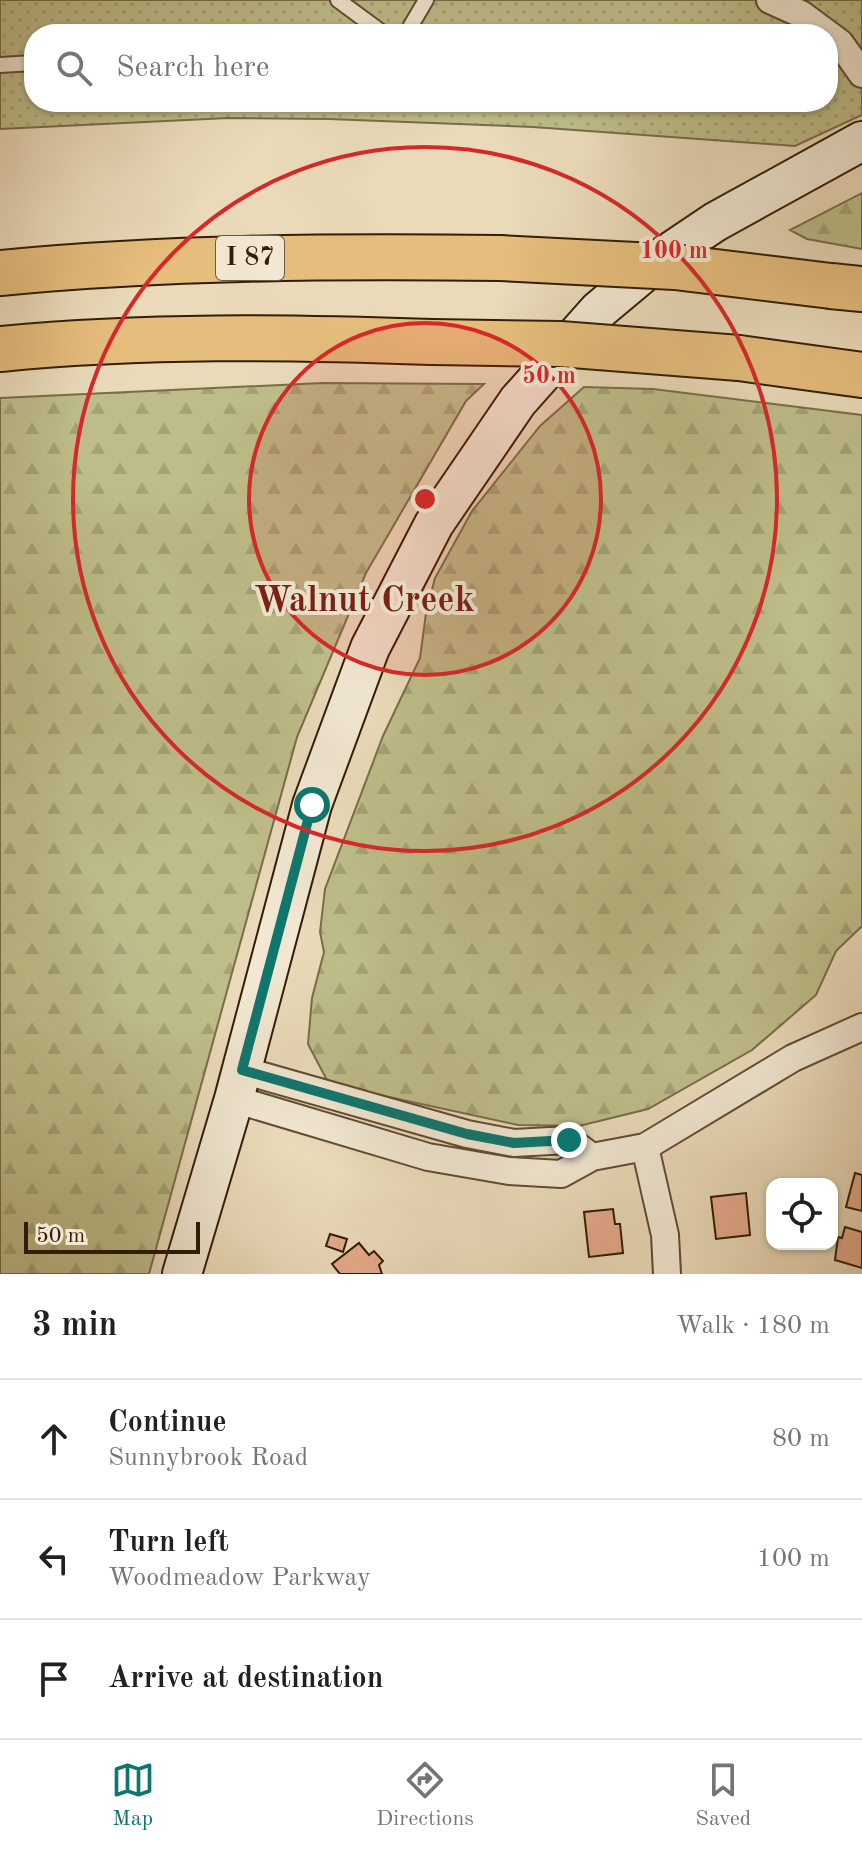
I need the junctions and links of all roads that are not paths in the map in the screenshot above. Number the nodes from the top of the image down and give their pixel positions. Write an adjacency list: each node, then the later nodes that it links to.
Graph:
1 (338, 0): 4 (lane)
2 (426, 0): 5 (lane)
3 (770, 0): 6 (street)
4 (370, 24)
5 (412, 24)
6 (814, 24)
7 (838, 42): 10 (street)
8 (24, 64): 9 (lane)
9 (0, 65)
10 (862, 74)
11 (862, 141): 17 (main road)
12 (0, 273): 13 (highway, I 87, bridge)
13 (847, 288)
14 (0, 349): 15 (highway, bridge)
15 (862, 375)
16 (862, 1027): 19 (street)
17 (238, 1085): 18 (street); 20 (street); 22 (main road)
18 (437, 1127): 20 (street); 21 (street)
19 (645, 1147): 21 (street); 23 (street)
20 (428, 1157): 21 (street)
21 (592, 1157)
22 (182, 1274)
23 (667, 1274)

